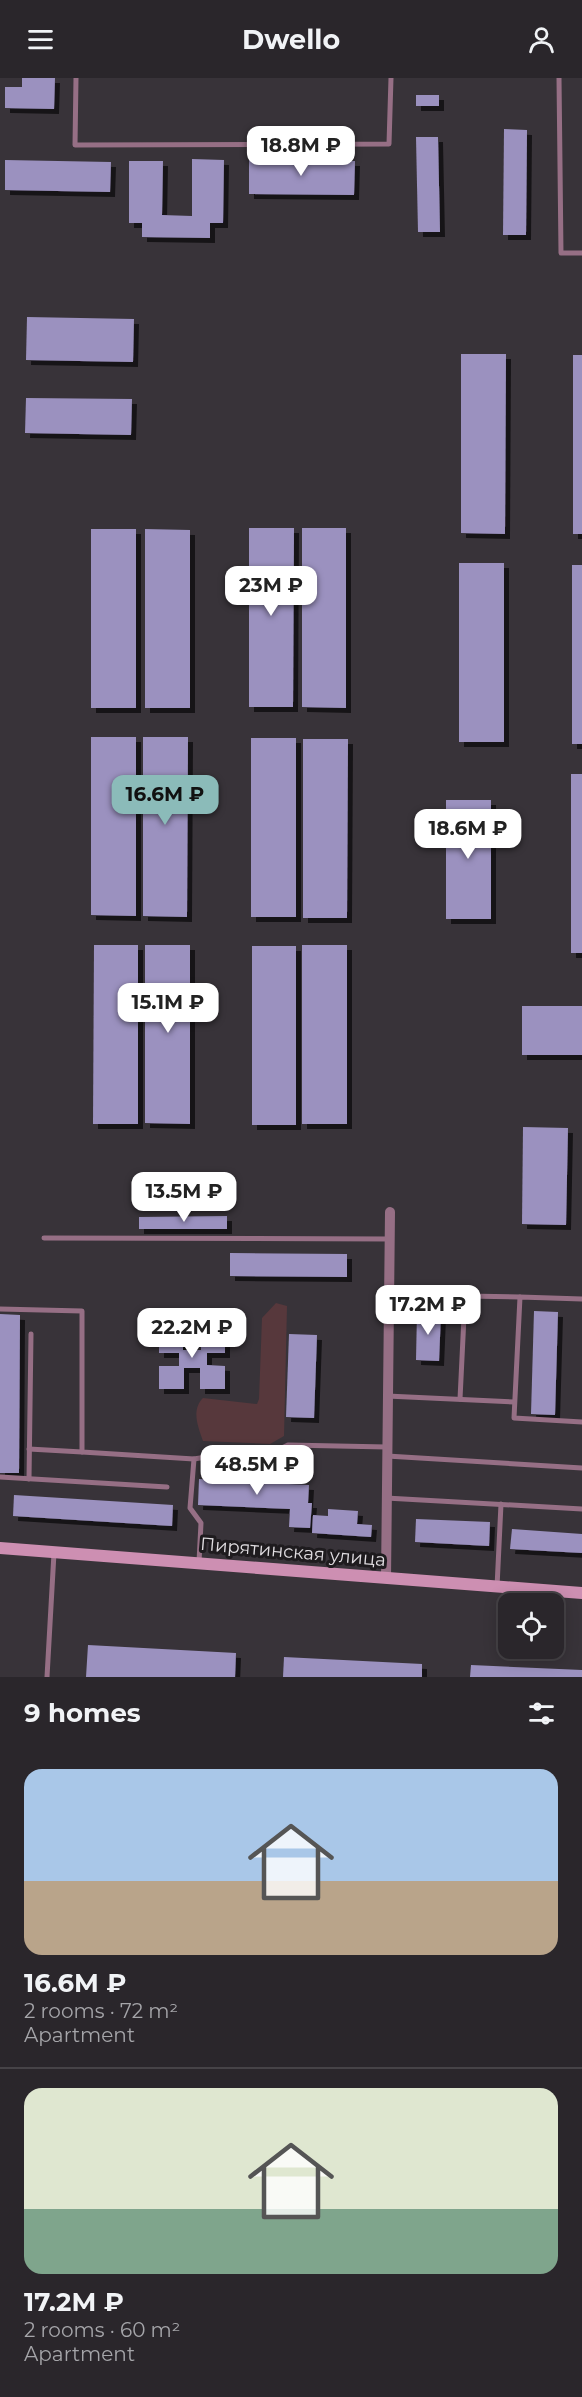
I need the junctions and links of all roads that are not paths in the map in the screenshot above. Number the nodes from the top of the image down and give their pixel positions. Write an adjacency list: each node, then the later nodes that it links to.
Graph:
1 (76, 78): 2 (lane)
2 (391, 78)
3 (559, 78): 4 (lane)
4 (582, 253)
5 (390, 1212): 7 (street)
6 (44, 1238): 7 (lane)
7 (390, 1239): 12 (street)
8 (520, 1297): 9 (lane); 13 (lane); 14 (lane)
9 (582, 1299)
10 (0, 1309): 18 (lane)
11 (31, 1334): 16 (lane)
12 (387, 1396): 13 (lane); 17 (street)
13 (460, 1399): 14 (lane)
14 (514, 1402): 15 (lane)
15 (582, 1422)
16 (29, 1449): 18 (lane); 22 (lane)
17 (387, 1451): 19 (lane); 20 (lane); 24 (street)
18 (82, 1452): 19 (lane)
19 (194, 1459): 29 (lane)
20 (582, 1468)
21 (0, 1477): 22 (lane)
22 (29, 1479): 23 (lane)
23 (167, 1487)
24 (387, 1498): 25 (lane); 30 (street)
25 (501, 1504): 26 (lane); 31 (lane)
26 (582, 1509)
27 (0, 1548): 28 (street, Пирятинская улица)
28 (54, 1552): 29 (street, Пирятинская улица); 33 (lane)
29 (199, 1562): 30 (street, Пирятинская улица)
30 (386, 1578): 31 (street, Пирятинская улица)
31 (496, 1587): 32 (street, Пирятинская улица)
32 (582, 1593)
33 (47, 1677)

